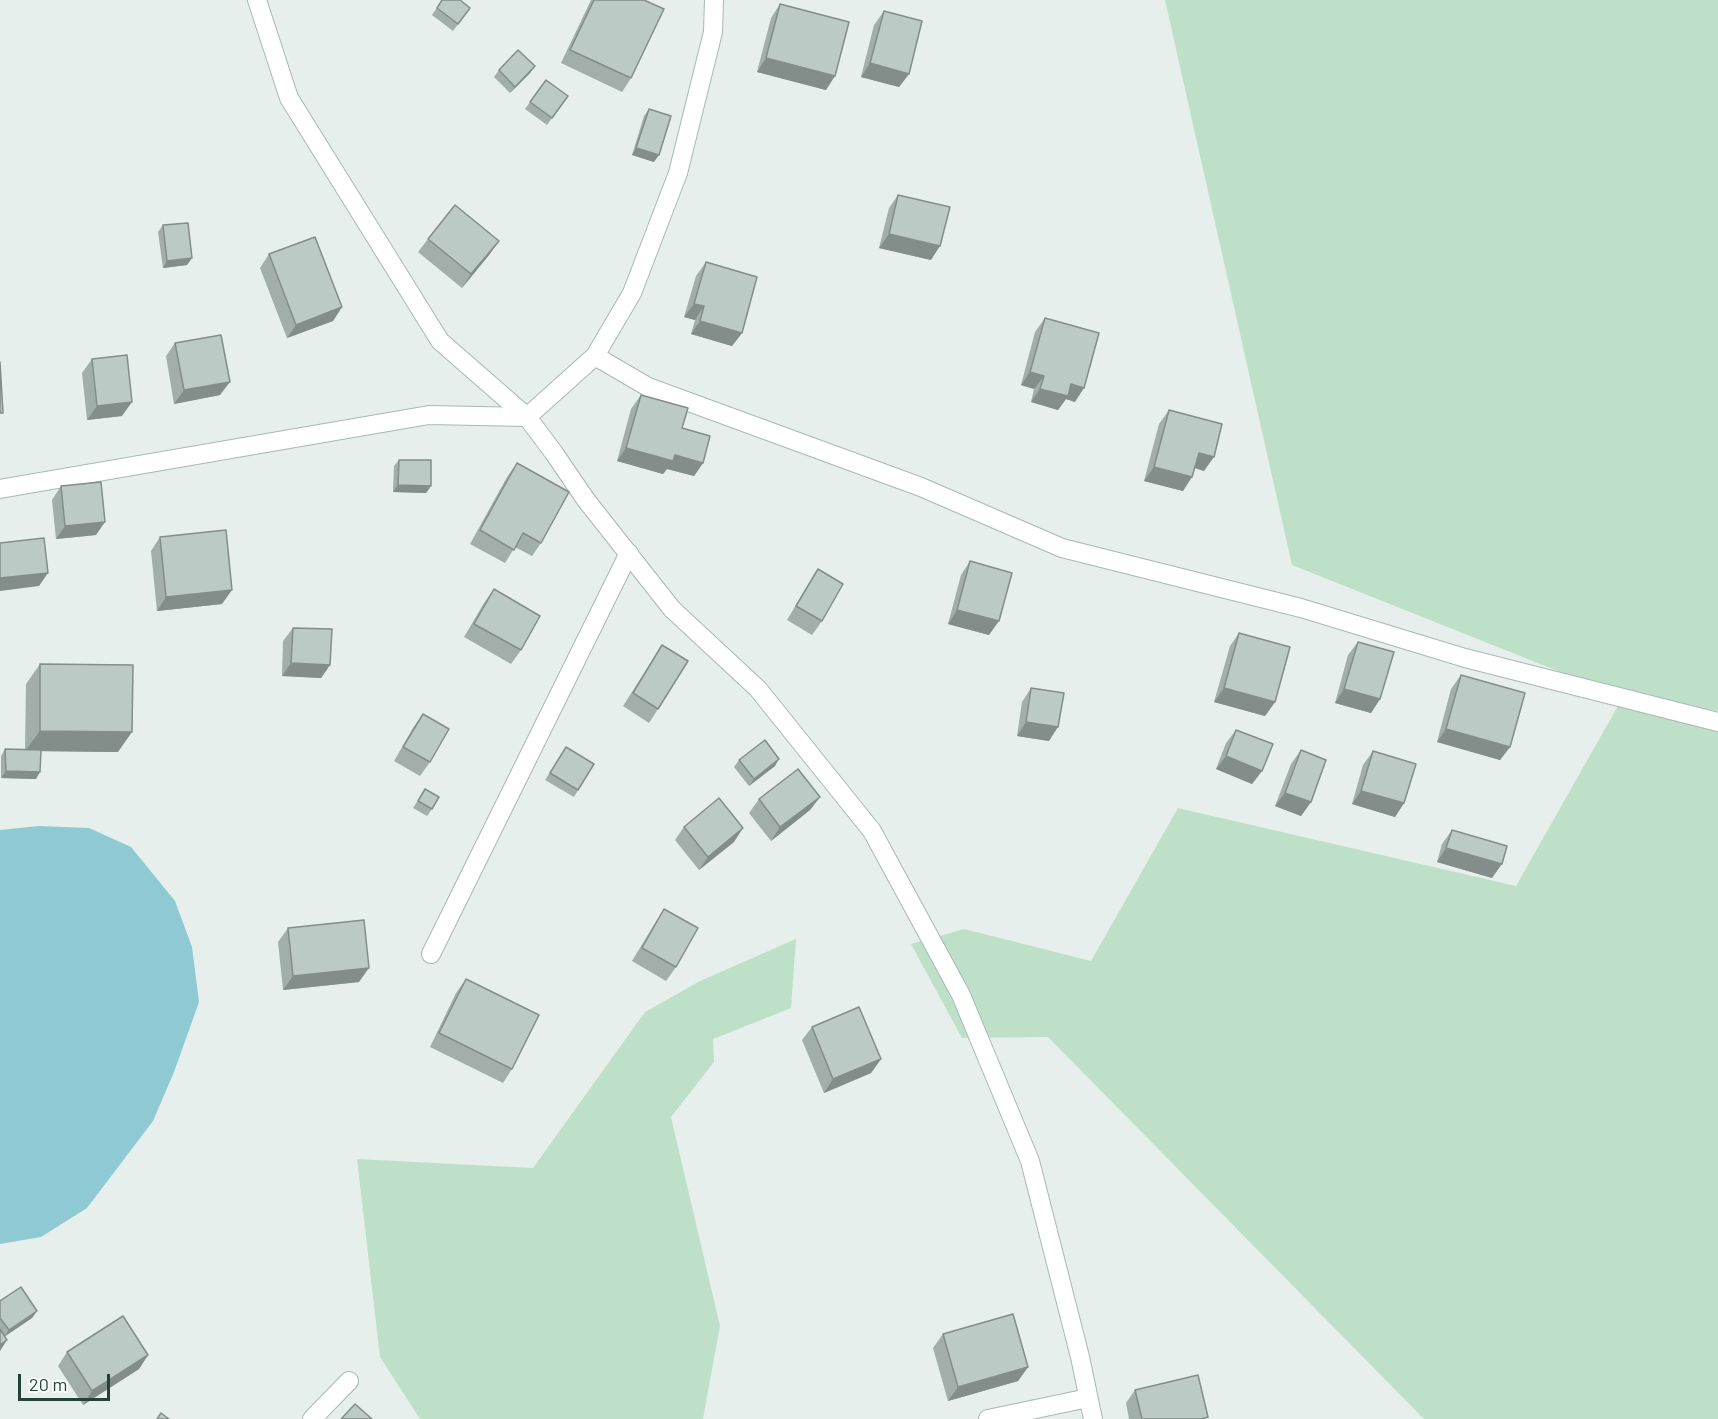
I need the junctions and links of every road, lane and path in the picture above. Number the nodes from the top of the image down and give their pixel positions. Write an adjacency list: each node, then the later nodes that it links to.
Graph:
1 (257, 0): 4 (street)
2 (714, 0): 3 (street)
3 (595, 356): 4 (street); 7 (street)
4 (526, 417): 5 (street); 6 (street)
5 (0, 489)
6 (629, 553): 8 (street); 10 (street)
7 (1718, 722)
8 (431, 954)
9 (349, 1381): 11 (street)
10 (1088, 1398): 12 (street); 13 (street)
11 (312, 1419)
12 (988, 1419)
13 (1093, 1419)

